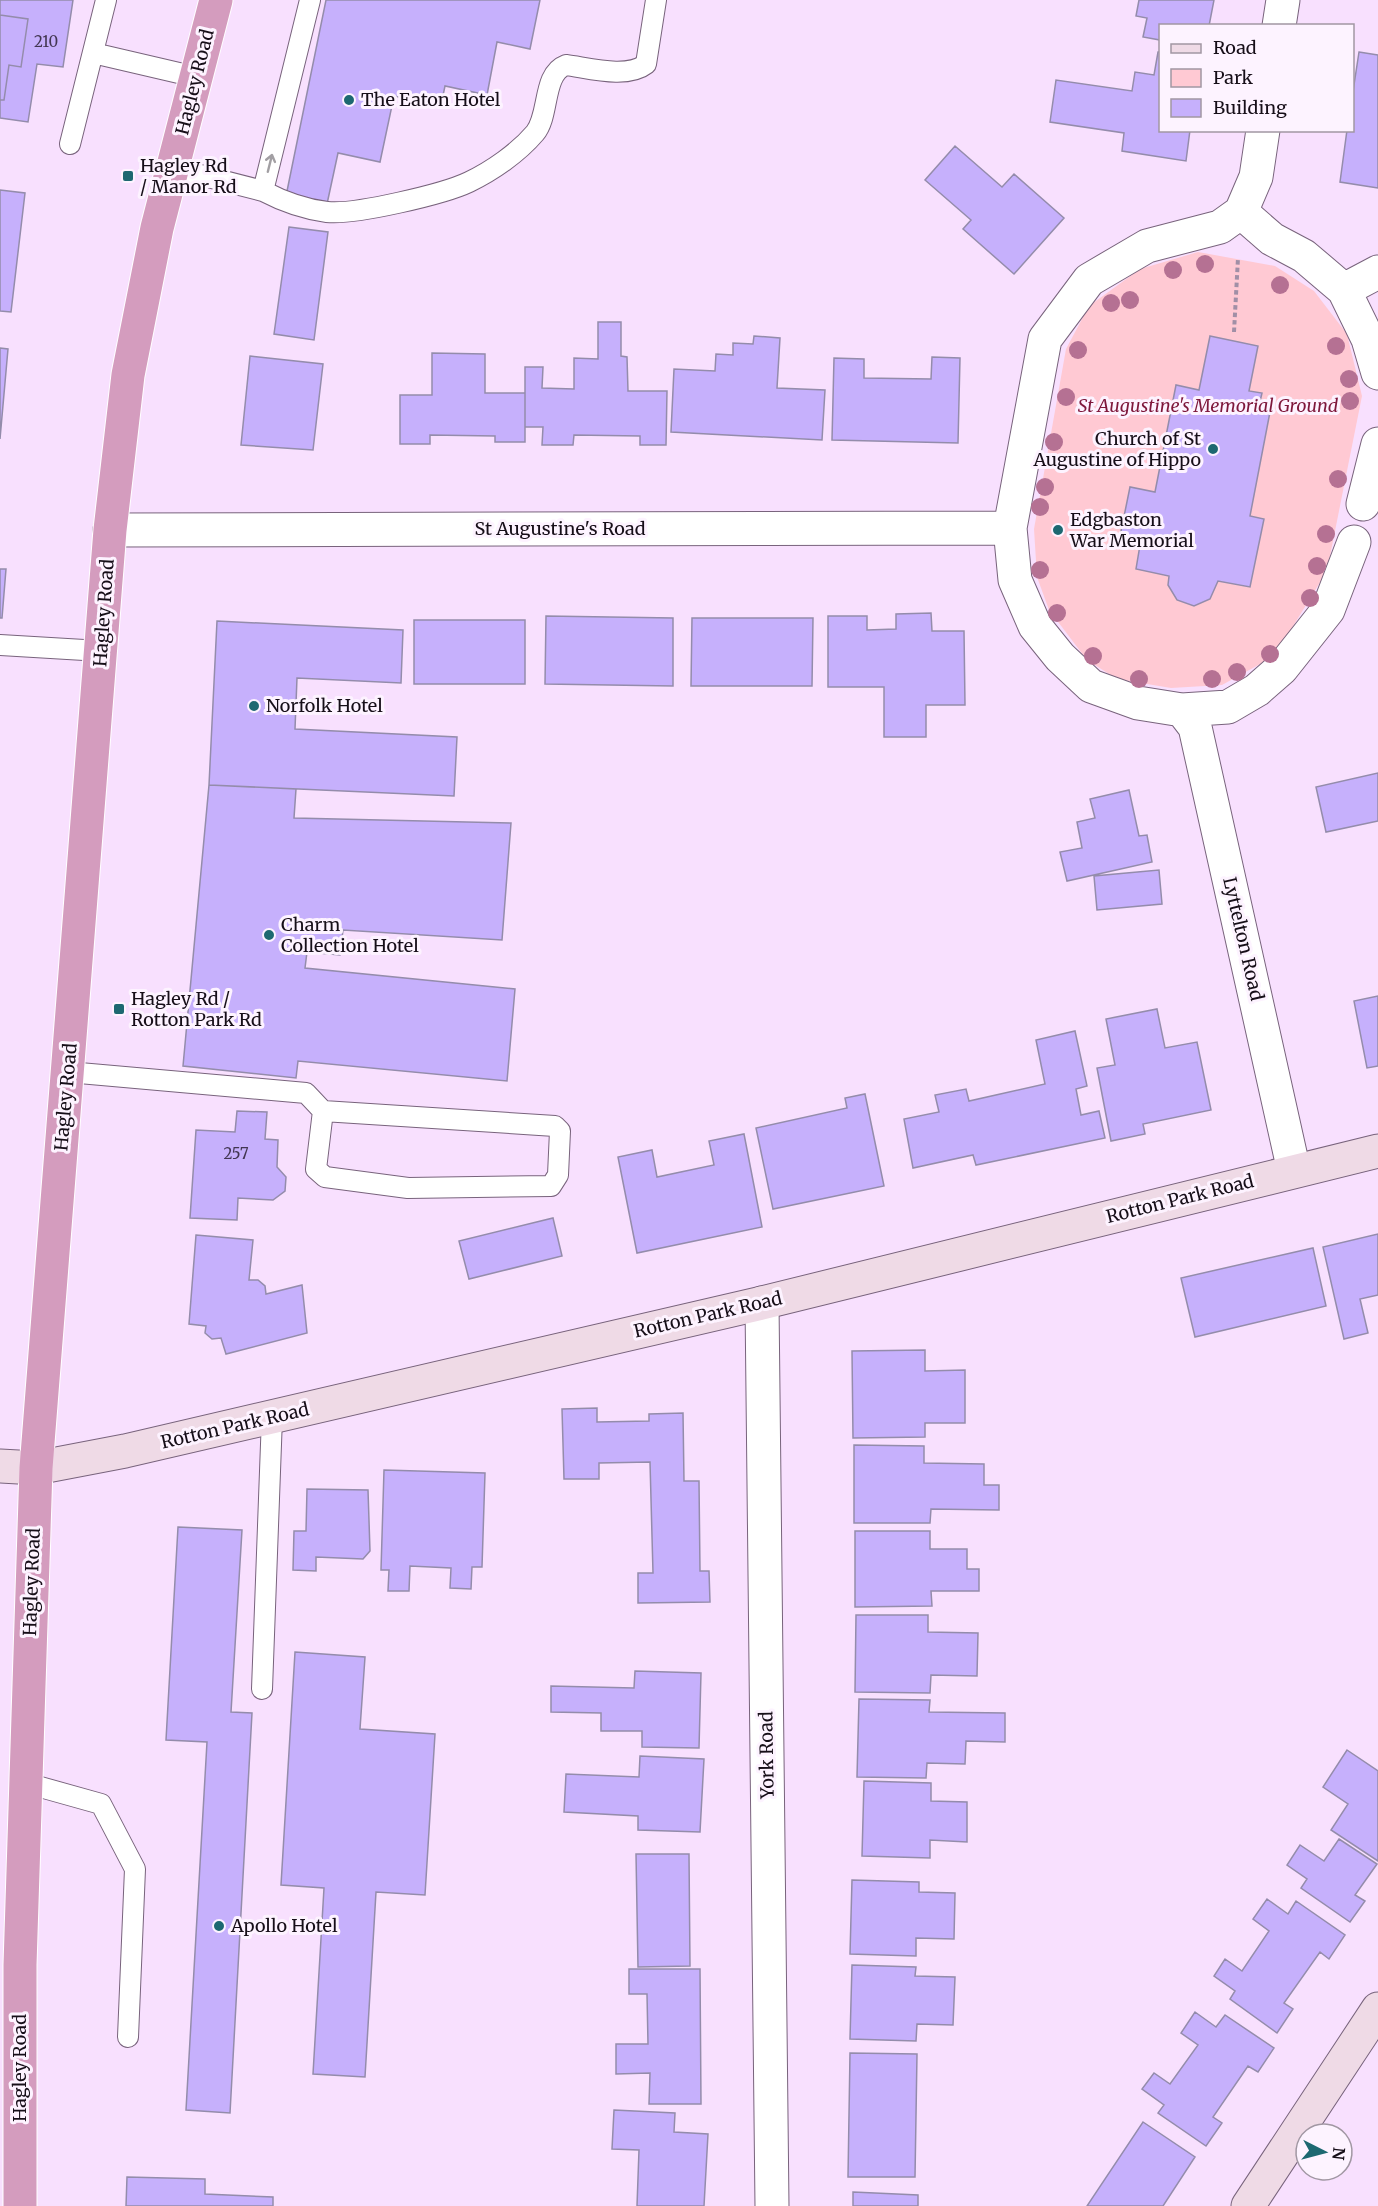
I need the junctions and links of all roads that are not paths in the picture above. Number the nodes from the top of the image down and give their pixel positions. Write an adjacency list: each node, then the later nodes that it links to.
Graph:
1 (106, 0): 7 (lane)
2 (216, 0): 8 (highway, Hagley Road)
3 (310, 0): 12 (lane, one-way to 3)
4 (656, 0): 12 (lane)
5 (1283, 0): 6 (street)
6 (1279, 24)
7 (93, 53): 8 (lane); 10 (lane)
8 (196, 77): 11 (highway, Hagley Road)
9 (1263, 132): 13 (street)
10 (70, 144)
11 (173, 168): 12 (lane); 20 (highway, Hagley Road)
12 (263, 191)
13 (1241, 212): 15 (street); 19 (street)
14 (1378, 272): 15 (street)
15 (1344, 290): 16 (street)
16 (1378, 373)
17 (1378, 444): 18 (street)
18 (1363, 504)
19 (1010, 528): 20 (street, St Augustine's Road); 24 (street)
20 (110, 530): 23 (highway, Hagley Road)
21 (1354, 542): 24 (street)
22 (0, 645): 23 (lane)
23 (101, 651): 25 (highway, Hagley Road)
24 (1182, 710): 28 (street, Lyttelton Road)
25 (68, 1072): 26 (lane); 32 (highway, Hagley Road)
26 (322, 1111): 26 (lane)
27 (1378, 1151): 28 (main road, Rotton Park Road)
28 (1294, 1171): 29 (main road, Rotton Park Road)
29 (762, 1303): 30 (main road, Rotton Park Road); 40 (street, York Road)
30 (272, 1417): 32 (main road, Rotton Park Road); 33 (lane)
31 (0, 1467): 32 (main road, Rotton Park Road)
32 (36, 1468): 34 (highway, Hagley Road)
33 (262, 1689)
34 (26, 1783): 36 (lane); 37 (highway, Hagley Road)
35 (1378, 2009): 41 (main road)
36 (128, 2037)
37 (10, 2040): 38 (highway, Hagley Road)
38 (10, 2127): 39 (highway, Hagley Road)
39 (20, 2206)
40 (772, 2206)
41 (1248, 2206)

